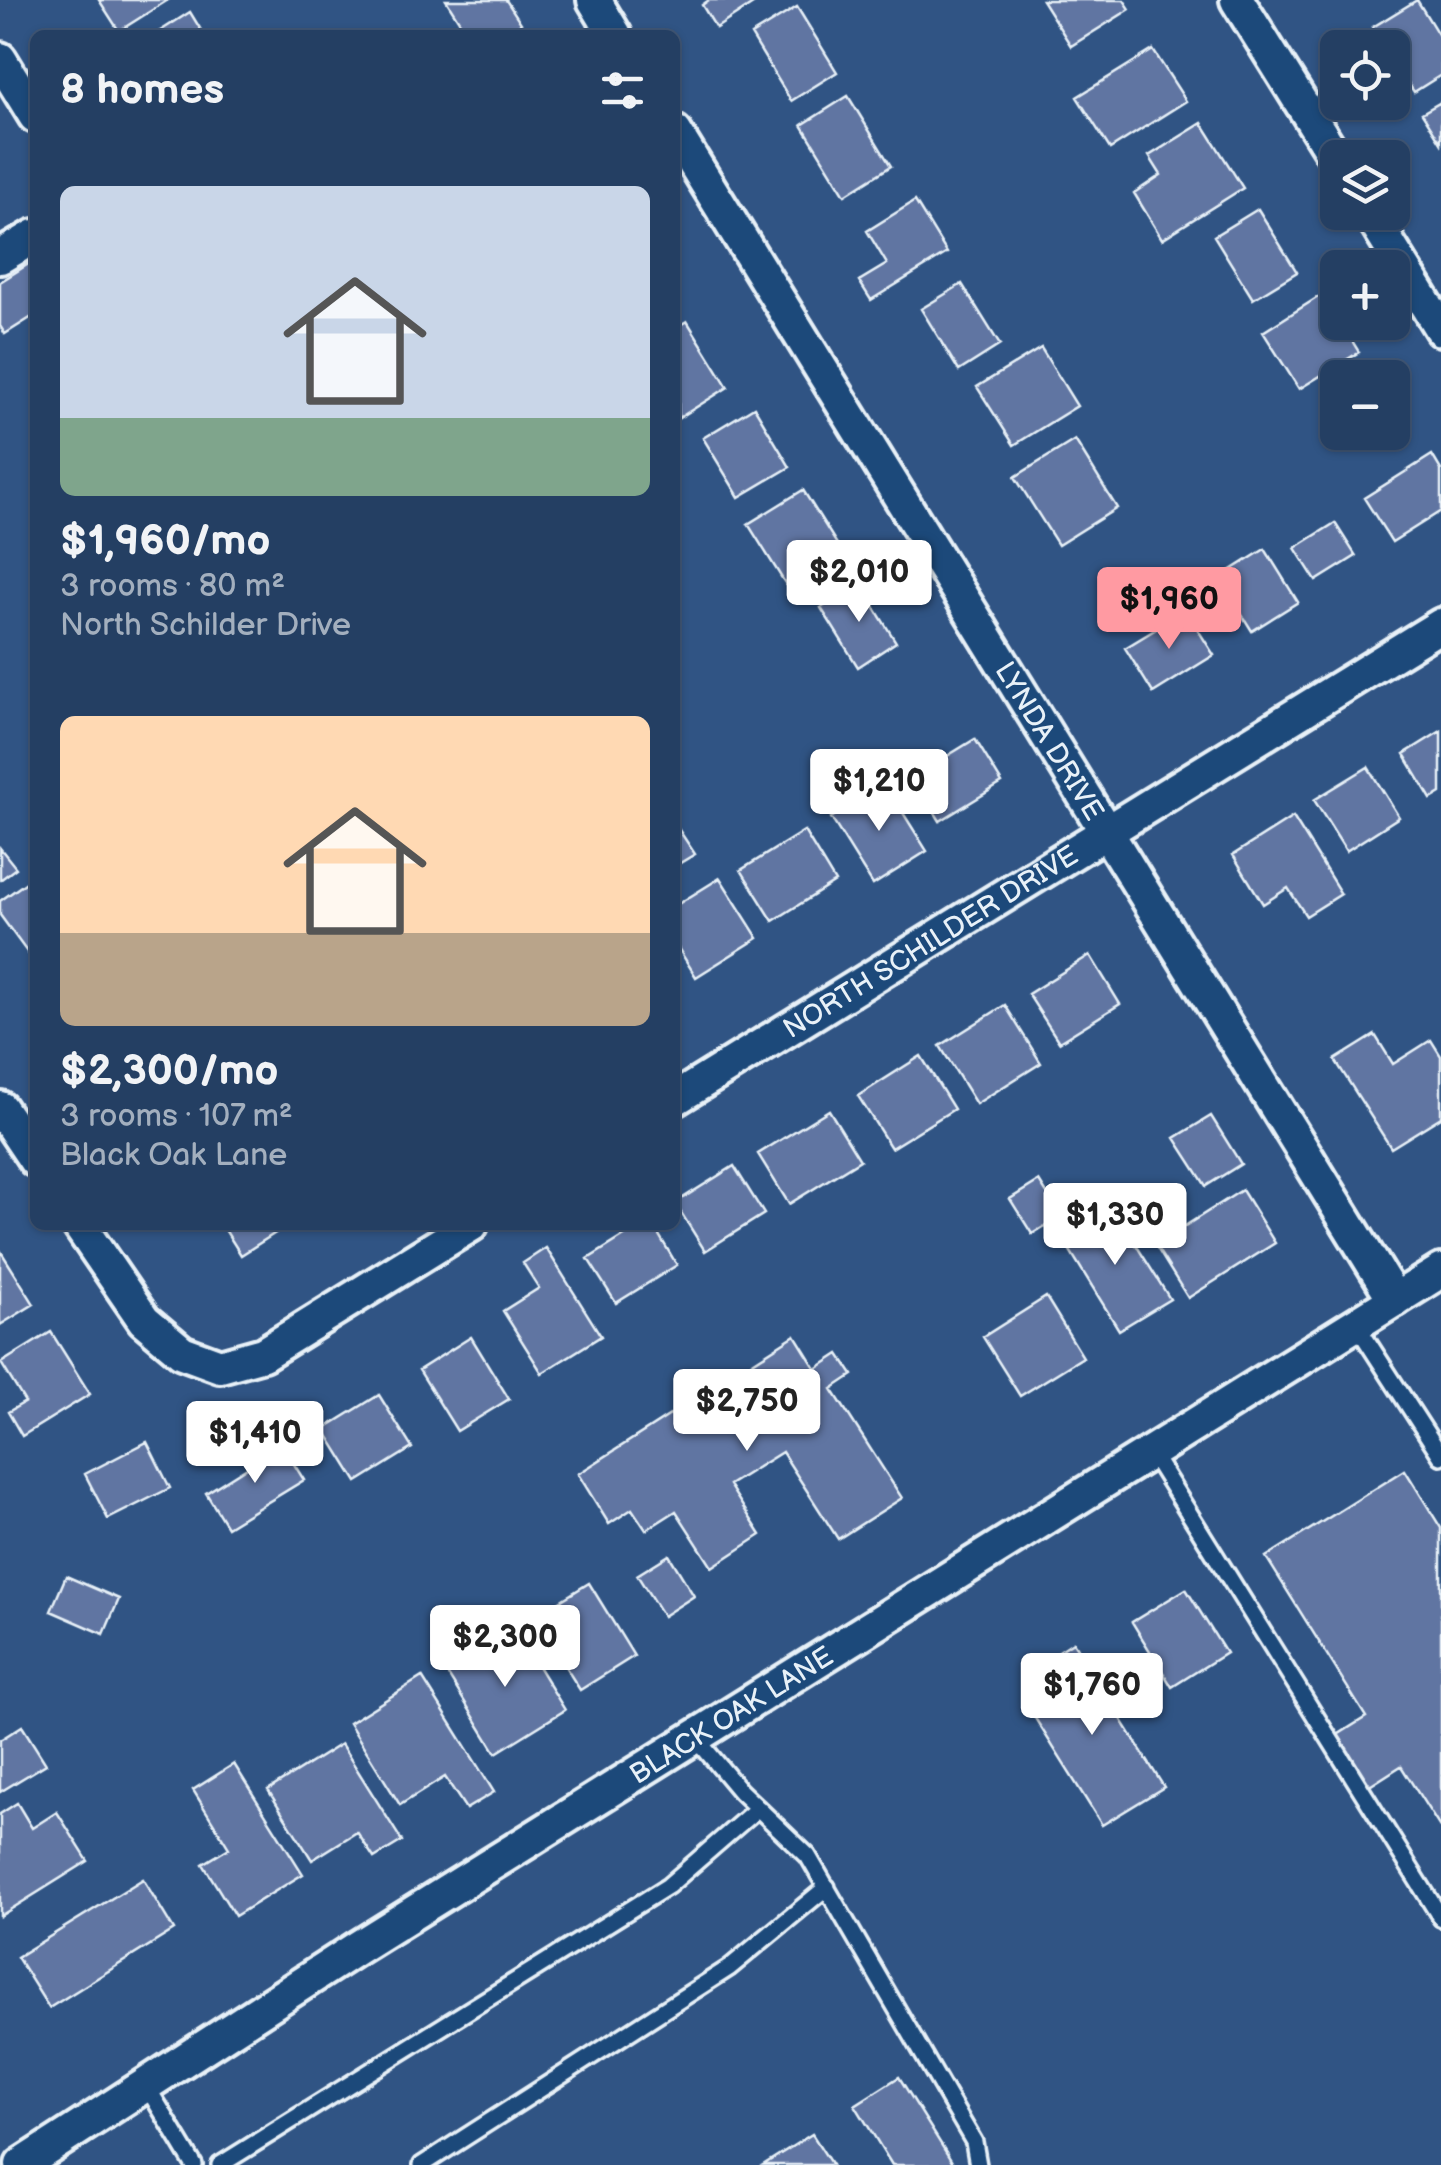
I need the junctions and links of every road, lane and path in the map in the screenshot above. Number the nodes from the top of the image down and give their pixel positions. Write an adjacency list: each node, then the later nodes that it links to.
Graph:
1 (594, 0): 3 (street)
2 (1237, 0): 7 (street)
3 (612, 30)
4 (0, 59): 5 (street)
5 (30, 108)
6 (680, 140): 13 (street, LYNDA DRIVE)
7 (1324, 140)
8 (1379, 230): 11 (street)
9 (30, 239): 10 (street)
10 (0, 257)
11 (1441, 329)
12 (1441, 625): 13 (street, NORTH SCHILDER DRIVE)
13 (1106, 832): 14 (street, NORTH SCHILDER DRIVE); 20 (street, LYNDA DRIVE)
14 (680, 1096)
15 (0, 1108): 16 (street)
16 (30, 1153)
17 (82, 1230): 18 (street)
18 (463, 1230)
19 (1441, 1271): 20 (street, BLACK OAK LANE)
20 (1395, 1300): 21 (street, BLACK OAK LANE)
21 (1356, 1324): 22 (street, BLACK OAK LANE); 23 (lane)
22 (1151, 1452): 24 (street, BLACK OAK LANE); 27 (lane)
23 (1441, 1456)
24 (695, 1737): 25 (lane); 28 (street, BLACK OAK LANE)
25 (758, 1808): 26 (lane); 31 (lane)
26 (826, 1887): 32 (lane); 33 (lane)
27 (1441, 1918)
28 (146, 2085): 29 (street, BLACK OAK LANE); 30 (lane)
29 (22, 2165)
30 (194, 2165)
31 (220, 2165)
32 (422, 2165)
33 (978, 2165)

